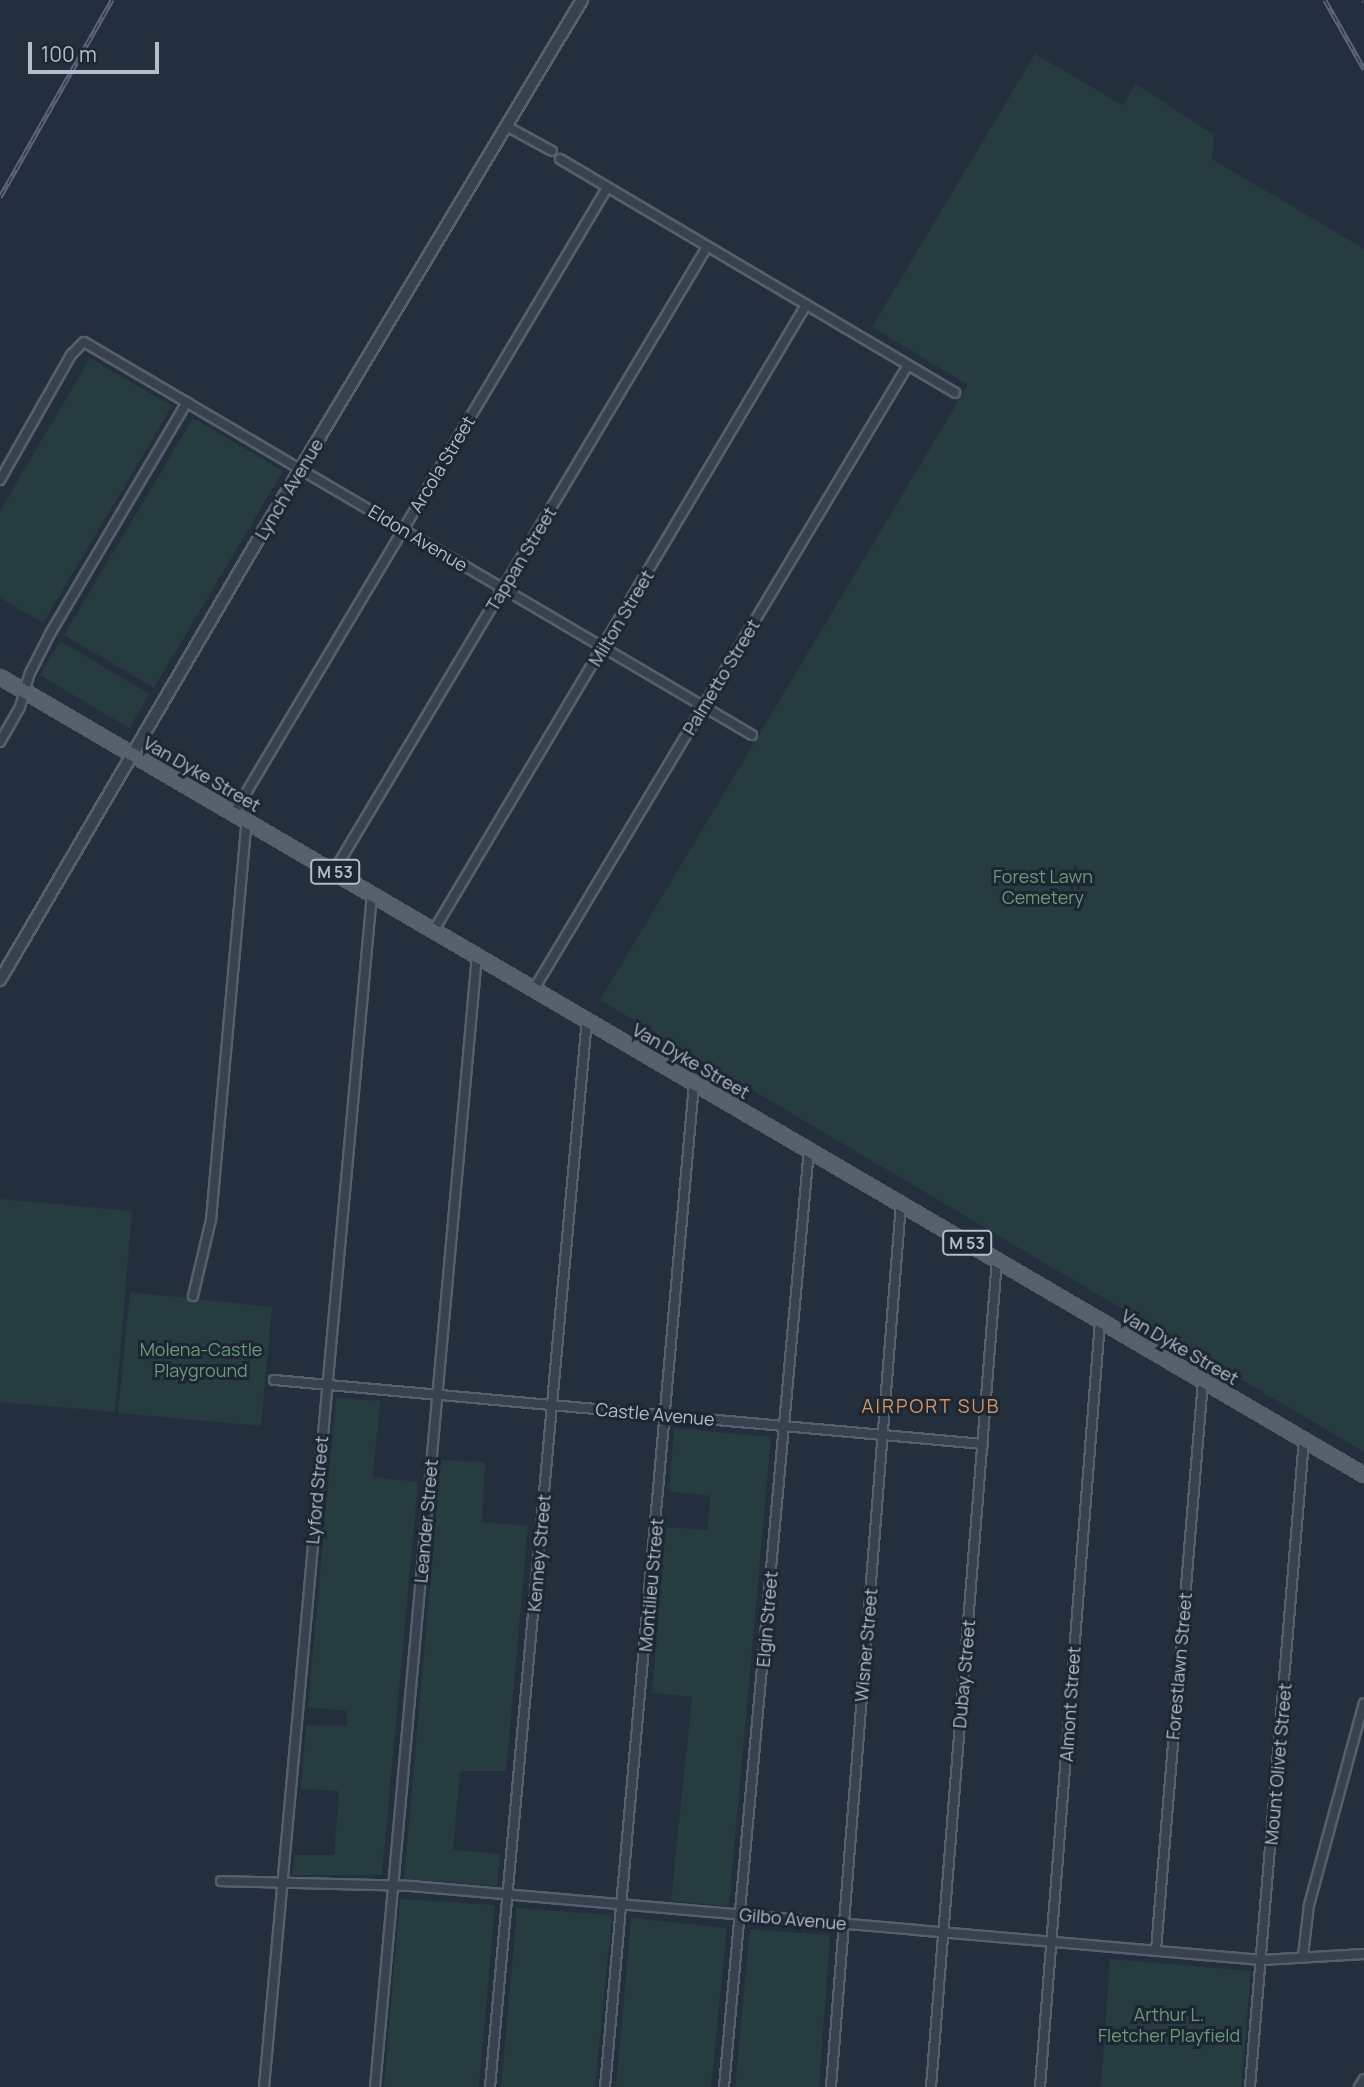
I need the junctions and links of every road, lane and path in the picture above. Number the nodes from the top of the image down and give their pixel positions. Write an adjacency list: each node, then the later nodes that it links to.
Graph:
1 (582, 0): 2 (street, Lynch Avenue)
2 (506, 126): 3 (street); 11 (street, Lynch Avenue)
3 (552, 151)
4 (559, 159): 5 (street)
5 (607, 188): 6 (street); 13 (street, Arcola Street)
6 (707, 247): 7 (street); 14 (street, Tappan Street)
7 (806, 305): 8 (street); 15 (street, Milton Street)
8 (908, 365): 9 (street); 18 (street, Palmetto Street)
9 (955, 393)
10 (187, 402): 11 (street, Eldon Avenue); 12 (street, Eldon Avenue); 17 (street)
11 (301, 469): 13 (street, Eldon Avenue); 21 (street, Lynch Avenue)
12 (0, 480)
13 (403, 529): 14 (street, Eldon Avenue); 22 (street, Arcola Street)
14 (503, 588): 15 (street, Eldon Avenue); 24 (street, Tappan Street)
15 (602, 649): 18 (street, Eldon Avenue); 26 (street, Milton Street)
16 (0, 677): 17 (main road, Van Dyke Street / M 53)
17 (25, 693): 20 (street); 21 (main road, Van Dyke Street / M 53)
18 (704, 707): 19 (street, Eldon Avenue); 29 (street, Palmetto Street)
19 (752, 735)
20 (0, 742)
21 (132, 753): 22 (main road, Van Dyke Street / M 53); 28 (street, Lynch Avenue)
22 (234, 813): 23 (main road, Van Dyke Street / M 53)
23 (247, 820): 24 (main road, Van Dyke Street / M 53); 35 (street)
24 (334, 872): 25 (main road, Van Dyke Street / M 53)
25 (372, 894): 26 (main road, Van Dyke Street / M 53); 39 (street, Lyford Street)
26 (434, 930): 27 (main road, Van Dyke Street / M 53)
27 (477, 956): 29 (main road, Van Dyke Street / M 53); 40 (street, Leander Street)
28 (0, 980)
29 (534, 989): 30 (main road, Van Dyke Street / M 53)
30 (587, 1020): 31 (main road, Van Dyke Street / M 53); 41 (street, Kenney Street)
31 (694, 1083): 32 (main road, Van Dyke Street / M 53); 42 (street, Montilieu Street)
32 (809, 1150): 33 (main road, Van Dyke Street / M 53); 43 (street, Elgin Street)
33 (901, 1204): 34 (main road, Van Dyke Street / M 53); 44 (street, Wisner Street)
34 (997, 1261): 36 (main road, Van Dyke Street / M 53); 46 (street, Dubay Street)
35 (193, 1296)
36 (1100, 1321): 38 (main road, Van Dyke Street / M 53); 57 (street, Almont Street)
37 (274, 1380): 39 (street, Castle Avenue)
38 (1203, 1381): 45 (main road, Van Dyke Street / M 53); 58 (street, Forestlawn Street)
39 (327, 1384): 40 (street, Castle Avenue); 50 (street, Lyford Street)
40 (437, 1395): 41 (street, Castle Avenue); 51 (street, Leander Street)
41 (552, 1405): 42 (street, Castle Avenue); 52 (street, Kenney Street)
42 (666, 1415): 43 (street, Castle Avenue); 53 (street, Montilieu Street)
43 (785, 1426): 44 (street, Castle Avenue); 54 (street, Elgin Street)
44 (883, 1435): 46 (street, Castle Avenue); 55 (street, Wisner Street)
45 (1304, 1440): 47 (main road, Van Dyke Street / M 53); 61 (street, Mount Olivet Street)
46 (983, 1444): 56 (street, Dubay Street)
47 (1364, 1475)
48 (1364, 1703): 60 (street)
49 (221, 1881): 50 (street, Gilbo Avenue)
50 (282, 1882): 51 (street, Gilbo Avenue); 63 (street, Lyford Street)
51 (393, 1885): 52 (street, Gilbo Avenue); 64 (street, Leander Street)
52 (508, 1895): 53 (street, Gilbo Avenue); 65 (street, Kenney Street)
53 (623, 1905): 54 (street, Gilbo Avenue); 66 (street, Montilieu Street)
54 (740, 1915): 55 (street, Gilbo Avenue); 67 (street, Elgin Street)
55 (844, 1924): 56 (street, Gilbo Avenue); 68 (street, Wisner Street)
56 (943, 1932): 57 (street, Gilbo Avenue); 69 (street, Dubay Street)
57 (1052, 1941): 58 (street, Gilbo Avenue); 70 (street, Almont Street)
58 (1156, 1950): 61 (street, Gilbo Avenue)
59 (1364, 1954): 60 (street, Gilbo Avenue)
60 (1303, 1956): 61 (street, Gilbo Avenue)
61 (1262, 1960): 71 (street, Mount Olivet Street)
62 (1364, 2079): 72 (street)
63 (264, 2087)
64 (375, 2087)
65 (490, 2087)
66 (605, 2087)
67 (724, 2087)
68 (831, 2087)
69 (931, 2087)
70 (1040, 2087)
71 (1251, 2087)
72 (1359, 2087)

